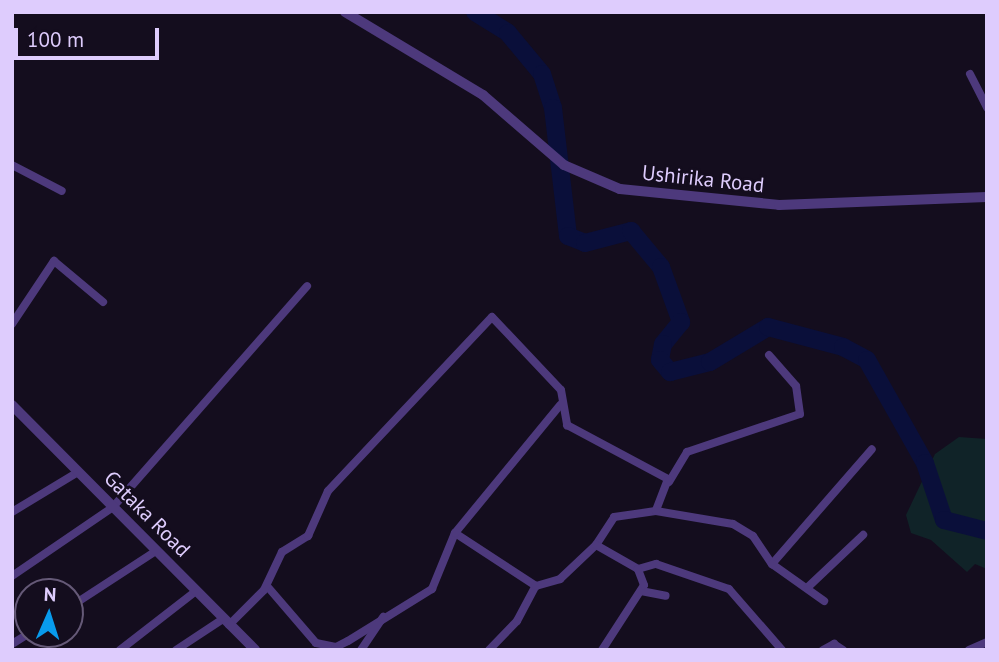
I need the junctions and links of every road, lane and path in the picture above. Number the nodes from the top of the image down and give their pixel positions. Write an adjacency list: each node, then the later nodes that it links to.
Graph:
1 (345, 12): 6 (street, Ushirika Road)
2 (970, 74): 3 (street)
3 (987, 108)
4 (12, 165): 5 (street)
5 (62, 191)
6 (987, 197)
7 (307, 286): 16 (street)
8 (103, 302): 9 (street)
9 (12, 324)
10 (769, 355): 15 (street)
11 (12, 405): 14 (street, Gataka Road)
12 (560, 405): 15 (street); 19 (street); 26 (street)
13 (872, 449): 23 (street)
14 (78, 472): 16 (street, Gataka Road); 18 (street)
15 (669, 482): 17 (street)
16 (113, 507): 22 (street, Gataka Road); 25 (street)
17 (656, 511): 21 (street); 23 (street)
18 (12, 512)
19 (454, 533): 27 (street); 34 (street)
20 (863, 535): 28 (street)
21 (596, 545): 24 (street); 27 (street)
22 (156, 551): 29 (street, Gataka Road); 31 (street)
23 (772, 564): 28 (street)
24 (638, 569): 33 (street); 43 (street)
25 (12, 576)
26 (267, 586): 34 (street); 35 (street)
27 (536, 586): 41 (street)
28 (808, 587): 32 (street)
29 (196, 591): 35 (street, Gataka Road); 37 (street)
30 (666, 596): 33 (street)
31 (84, 598)
32 (824, 601)
33 (631, 609): 42 (street)
34 (385, 615): 40 (street)
35 (226, 622): 38 (street); 39 (street, Gataka Road)
36 (987, 642): 46 (street)
37 (120, 650)
38 (176, 650)
39 (255, 650)
40 (361, 650)
41 (489, 650)
42 (602, 650)
43 (782, 650)
44 (823, 650): 45 (street)
45 (844, 650)
46 (969, 650)

